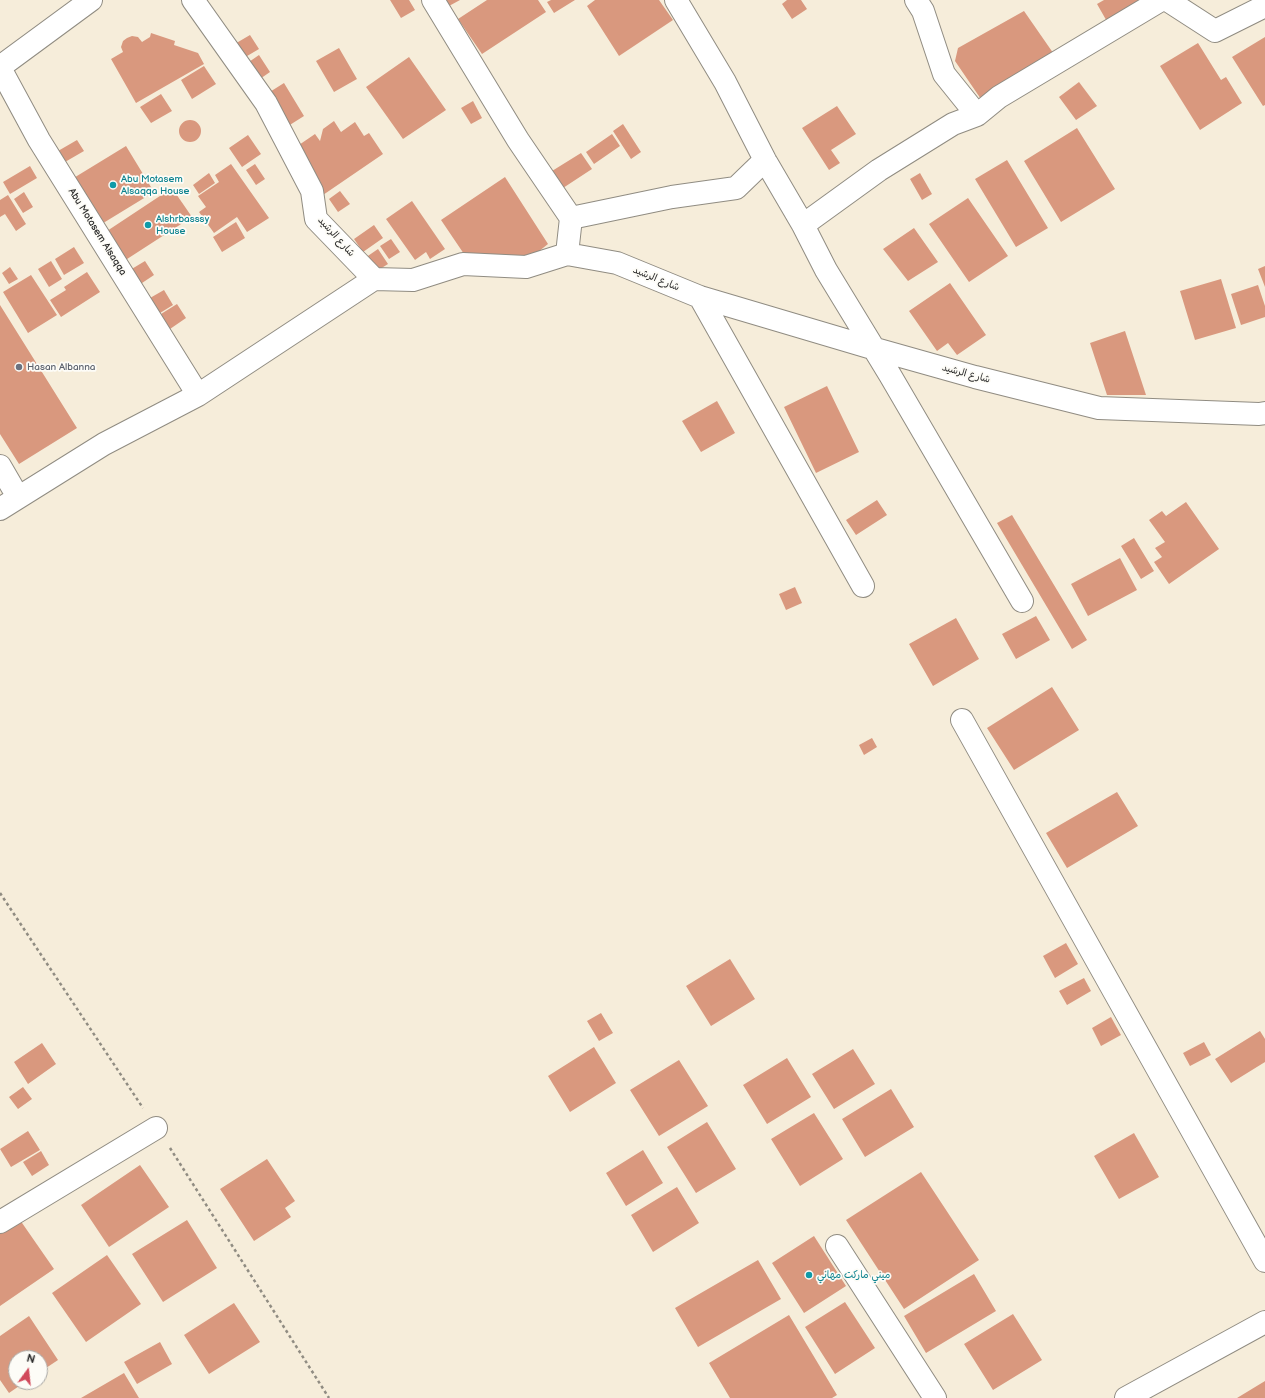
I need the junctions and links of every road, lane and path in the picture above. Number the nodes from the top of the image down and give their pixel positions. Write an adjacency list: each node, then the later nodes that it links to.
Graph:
1 (91, 0): 9 (street)
2 (193, 0): 15 (street, شارع الرشيد)
3 (433, 0): 12 (street)
4 (676, 0): 11 (street)
5 (916, 0): 10 (street)
6 (1162, 0): 10 (street)
7 (1167, 0): 8 (street)
8 (1265, 6)
9 (0, 67): 18 (street, Abu Motasem Alsaqqa)
10 (977, 115): 13 (street)
11 (765, 160): 12 (street); 13 (street)
12 (571, 218): 14 (street)
13 (803, 225): 17 (street)
14 (567, 254): 15 (street, شارع الرشيد); 16 (street, شارع الرشيد)
15 (374, 279): 18 (street)
16 (700, 297): 17 (street, شارع الرشيد); 23 (street)
17 (872, 348): 19 (street, شارع الرشيد); 24 (street)
18 (198, 395): 21 (street)
19 (1265, 413)
20 (0, 466): 21 (street)
21 (18, 497): 22 (street)
22 (0, 510)
23 (863, 586)
24 (1022, 601)
25 (962, 720): 29 (street)
26 (156, 1128): 27 (street)
27 (0, 1222)
28 (837, 1246): 31 (street)
29 (1265, 1261)
30 (1265, 1322): 32 (street)
31 (935, 1398)
32 (1126, 1398)

